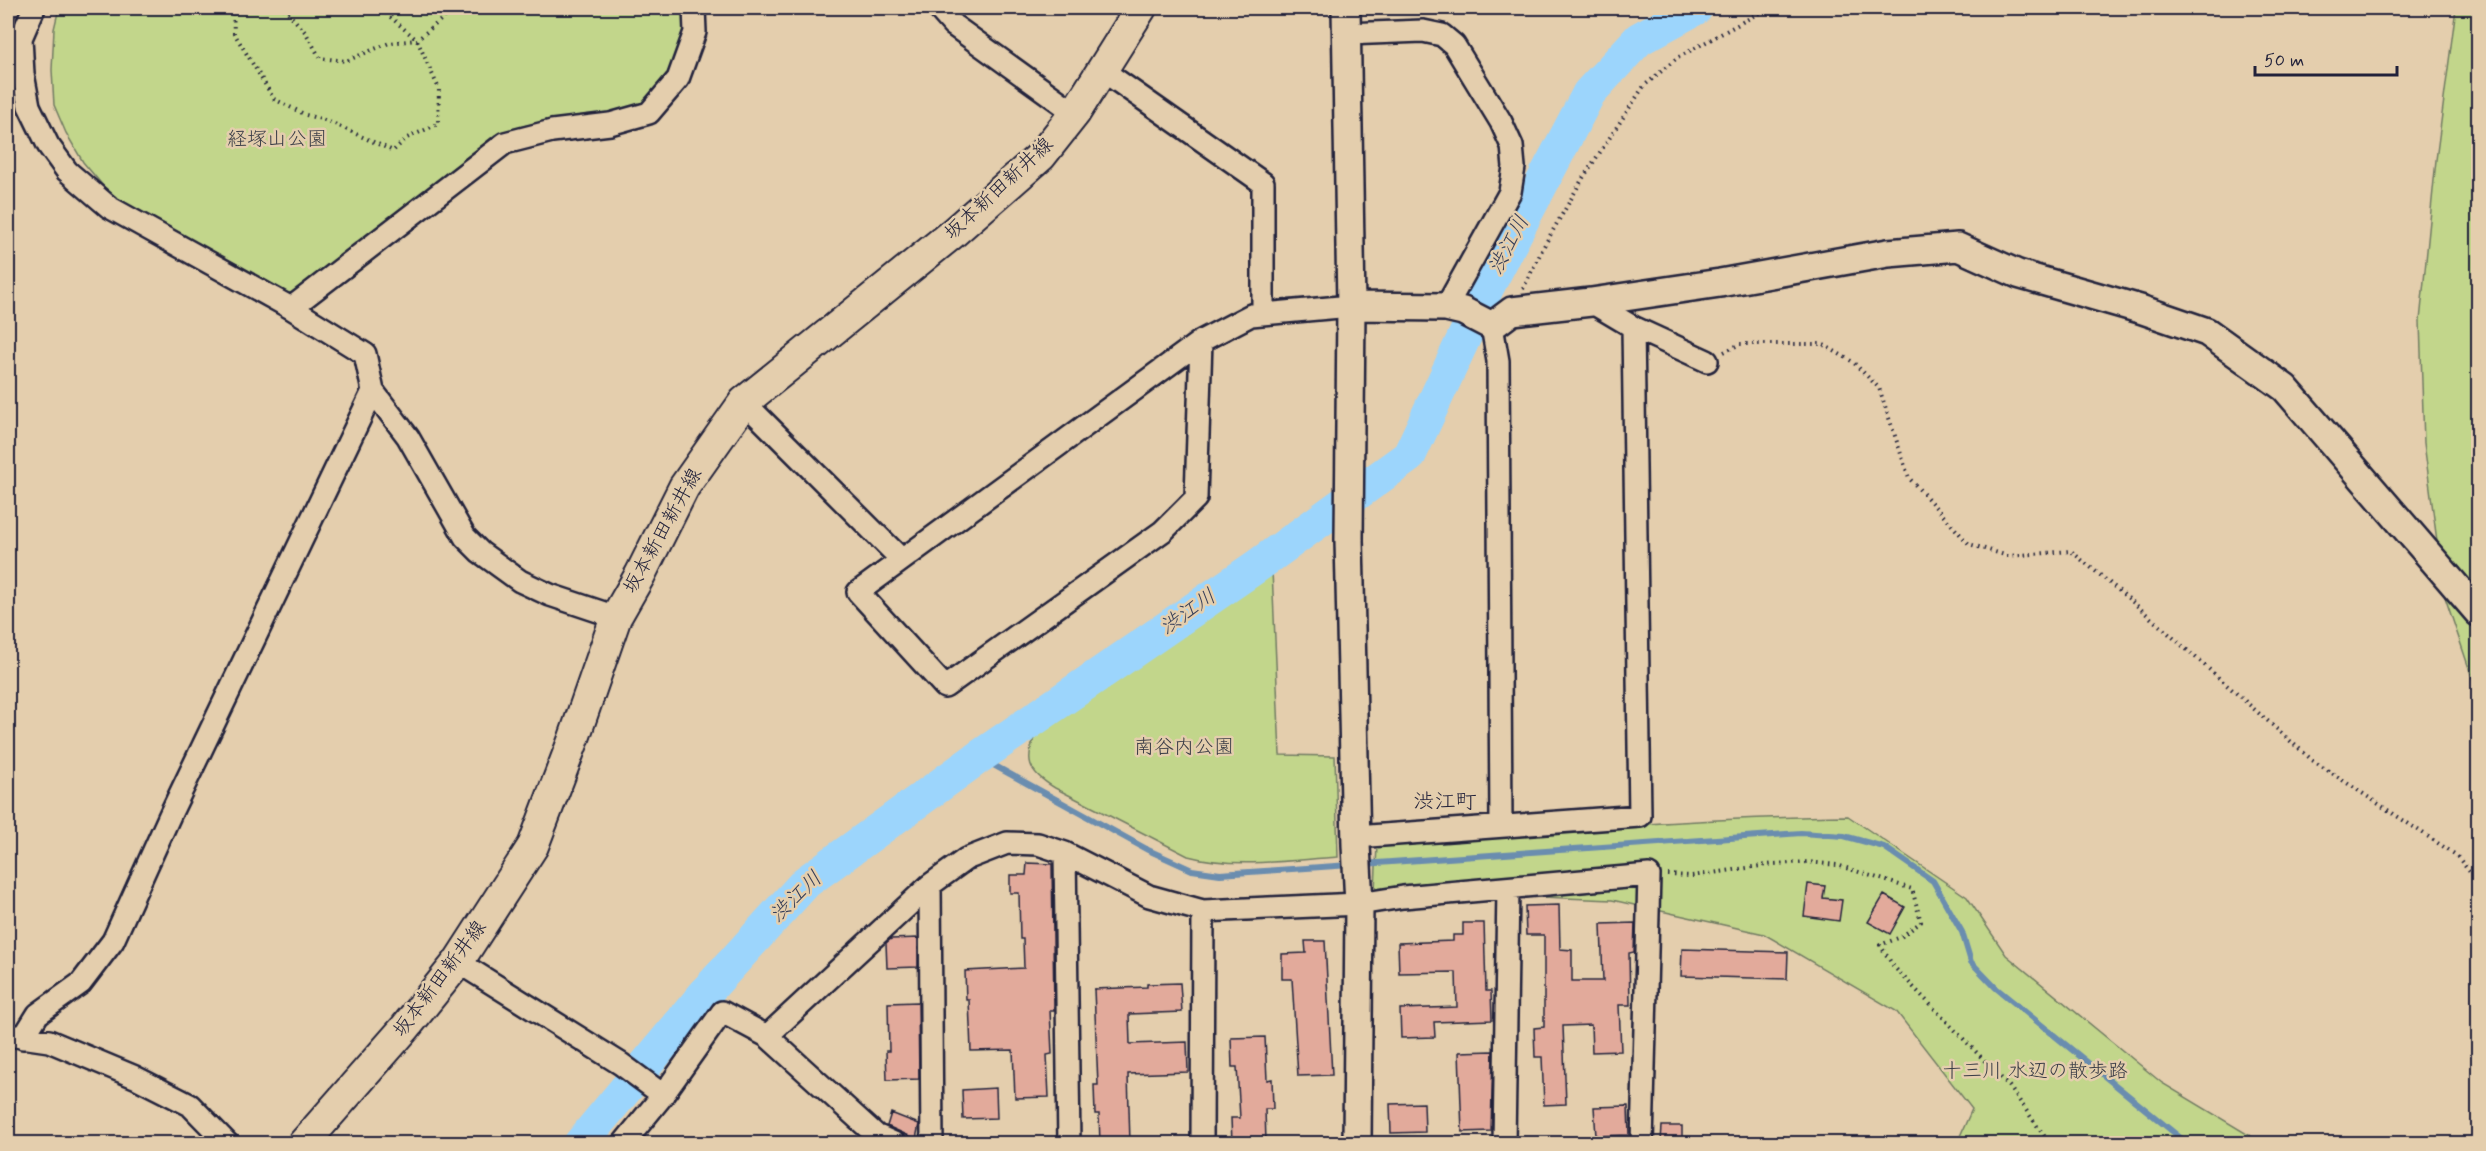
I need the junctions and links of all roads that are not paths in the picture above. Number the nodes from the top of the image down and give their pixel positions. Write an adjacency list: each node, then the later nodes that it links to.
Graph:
1 (34, 8): 6 (street)
2 (694, 8): 11 (street)
3 (938, 8): 8 (street)
4 (1142, 8): 7 (main road, 坂本新田新井線)
5 (1346, 21): 10 (street); 12 (street)
6 (14, 32): 11 (street)
7 (1102, 70): 8 (main road, 坂本新田新井線); 13 (street)
8 (1076, 112): 19 (main road, 坂本新田新井線)
9 (1591, 302): 14 (street); 15 (street); 21 (street)
10 (1351, 306): 12 (street); 13 (street); 24 (street)
11 (291, 308): 18 (street)
12 (1454, 309): 14 (street)
13 (1263, 314): 16 (street)
14 (1502, 318): 23 (street)
15 (1633, 327): 17 (street); 23 (street)
16 (1201, 341): 20 (street); 20 (street)
17 (1707, 361)
18 (373, 391): 22 (street); 31 (street)
19 (744, 402): 20 (street); 22 (main road, 坂本新田新井線)
20 (901, 559)
21 (2478, 612)
22 (616, 617): 30 (main road, 坂本新田新井線)
23 (1501, 825): 24 (street)
24 (1356, 841): 28 (street)
25 (1065, 853): 26 (street); 29 (street); 39 (street)
26 (930, 885): 32 (street); 38 (street)
27 (1508, 888): 28 (street); 42 (street); 43 (street)
28 (1359, 896): 29 (street); 41 (street)
29 (1203, 911): 40 (street)
30 (458, 962): 33 (street); 35 (main road, 坂本新田新井線)
31 (15, 1036): 34 (street)
32 (766, 1036): 33 (street); 37 (street)
33 (659, 1091): 36 (street)
34 (228, 1143)
35 (303, 1143)
36 (623, 1143)
37 (896, 1143)
38 (932, 1143)
39 (1069, 1143)
40 (1202, 1143)
41 (1357, 1143)
42 (1504, 1143)
43 (1642, 1143)

